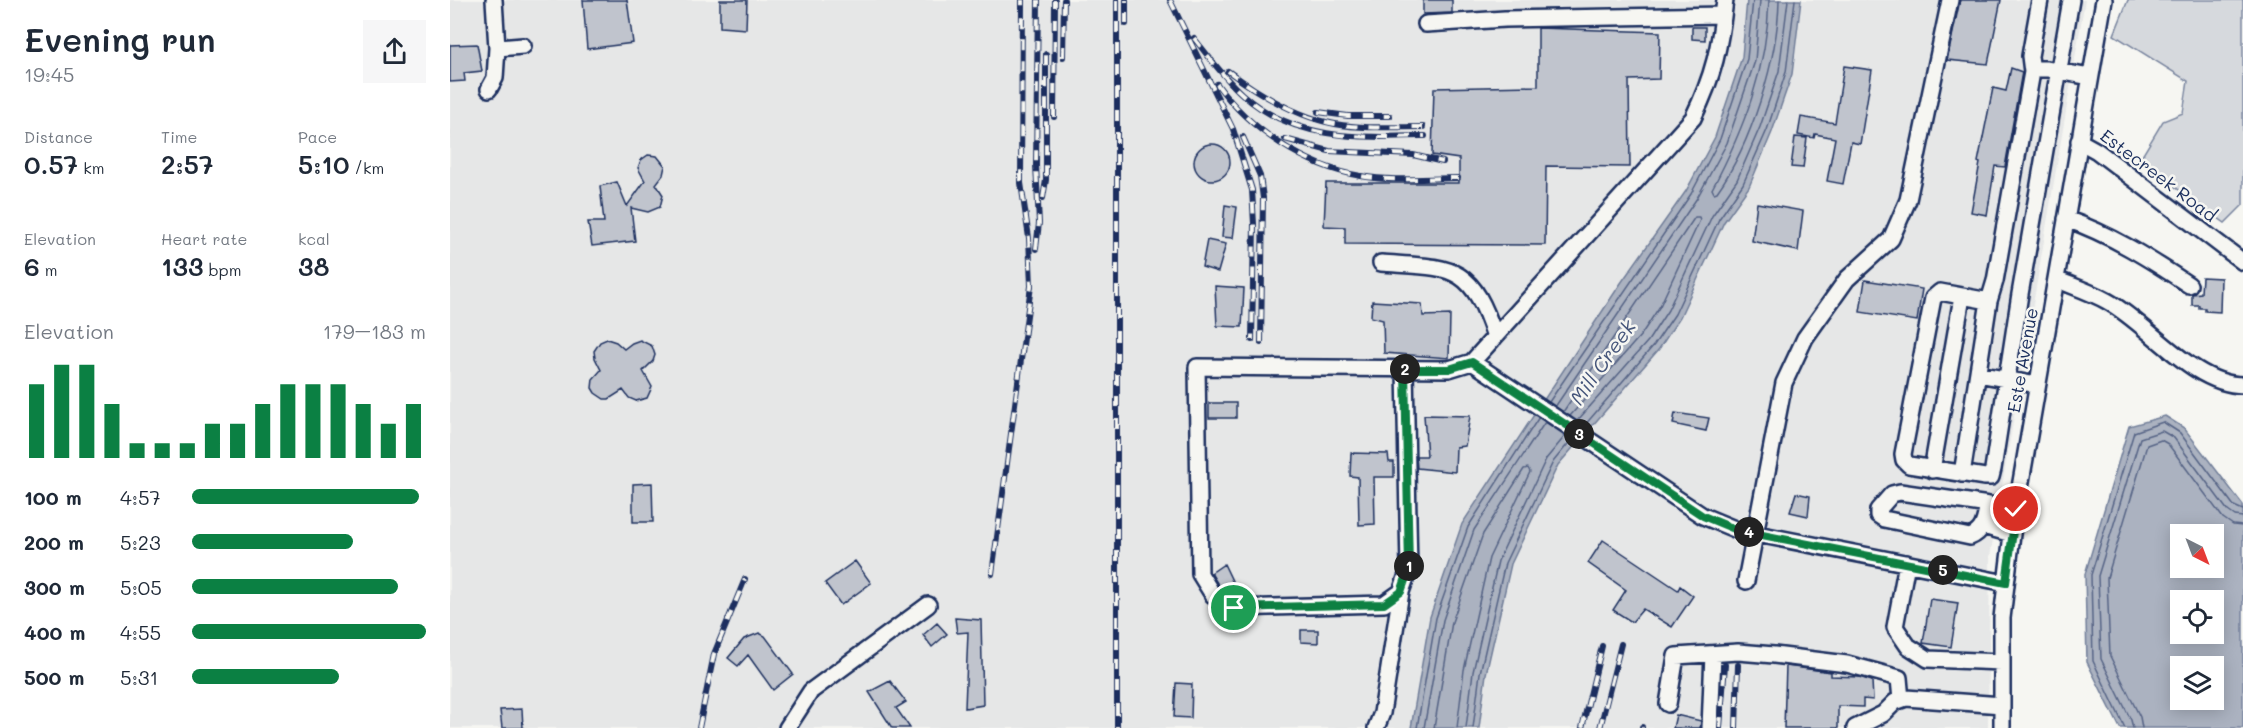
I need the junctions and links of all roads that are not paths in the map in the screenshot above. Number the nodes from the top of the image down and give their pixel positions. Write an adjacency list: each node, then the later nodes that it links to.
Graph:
1 (494, 0): 9 (street)
2 (1950, 0): 34 (street)
3 (2040, 0): 10 (street)
4 (2071, 0): 11 (street)
5 (2104, 0): 12 (street, Este Avenue)
6 (1724, 8): 7 (street); 22 (street)
7 (1426, 24)
8 (523, 46): 9 (street)
9 (497, 48): 13 (street)
10 (2032, 69): 11 (street); 21 (street)
11 (2058, 71): 12 (street); 26 (street)
12 (2090, 77): 14 (street, Este Avenue)
13 (489, 89)
14 (2079, 141): 15 (street, Este Avenue); 16 (street, Estecreek Road)
15 (2066, 219): 18 (street, Este Avenue); 19 (street)
16 (2242, 260)
17 (1381, 263): 22 (street)
18 (2056, 279): 27 (street, Este Avenue); 28 (street)
19 (2189, 285)
20 (1962, 297): 21 (street); 29 (street); 29 (street)
21 (1989, 301): 25 (street)
22 (1495, 337): 23 (street)
23 (1472, 362): 24 (street); 34 (street)
24 (1405, 369): 39 (street); 39 (street)
25 (1977, 374): 26 (street); 30 (street)
26 (2007, 379): 27 (street); 30 (street)
27 (2037, 385): 32 (street, Este Avenue)
28 (2243, 385)
29 (1932, 470): 30 (street)
30 (1962, 474)
31 (1988, 505): 32 (street); 33 (street); 33 (street)
32 (2016, 509): 35 (street, Este Avenue)
33 (1983, 526): 35 (street)
34 (1754, 533): 36 (street); 37 (street)
35 (2012, 534): 38 (street, Este Avenue)
36 (1907, 563): 38 (street); 42 (street)
37 (1746, 581)
38 (2006, 583): 42 (street, Este Avenue)
39 (1401, 592): 47 (street)
40 (928, 605): 46 (street)
41 (1713, 654): 43 (street); 44 (street); 48 (street)
42 (2002, 662): 45 (street, Este Avenue)
43 (1900, 700): 45 (street); 49 (street)
44 (1668, 704)
45 (2002, 705): 50 (street, Este Avenue)
46 (787, 728)
47 (1376, 728)
48 (1710, 728)
49 (1855, 728)
50 (2002, 728)

